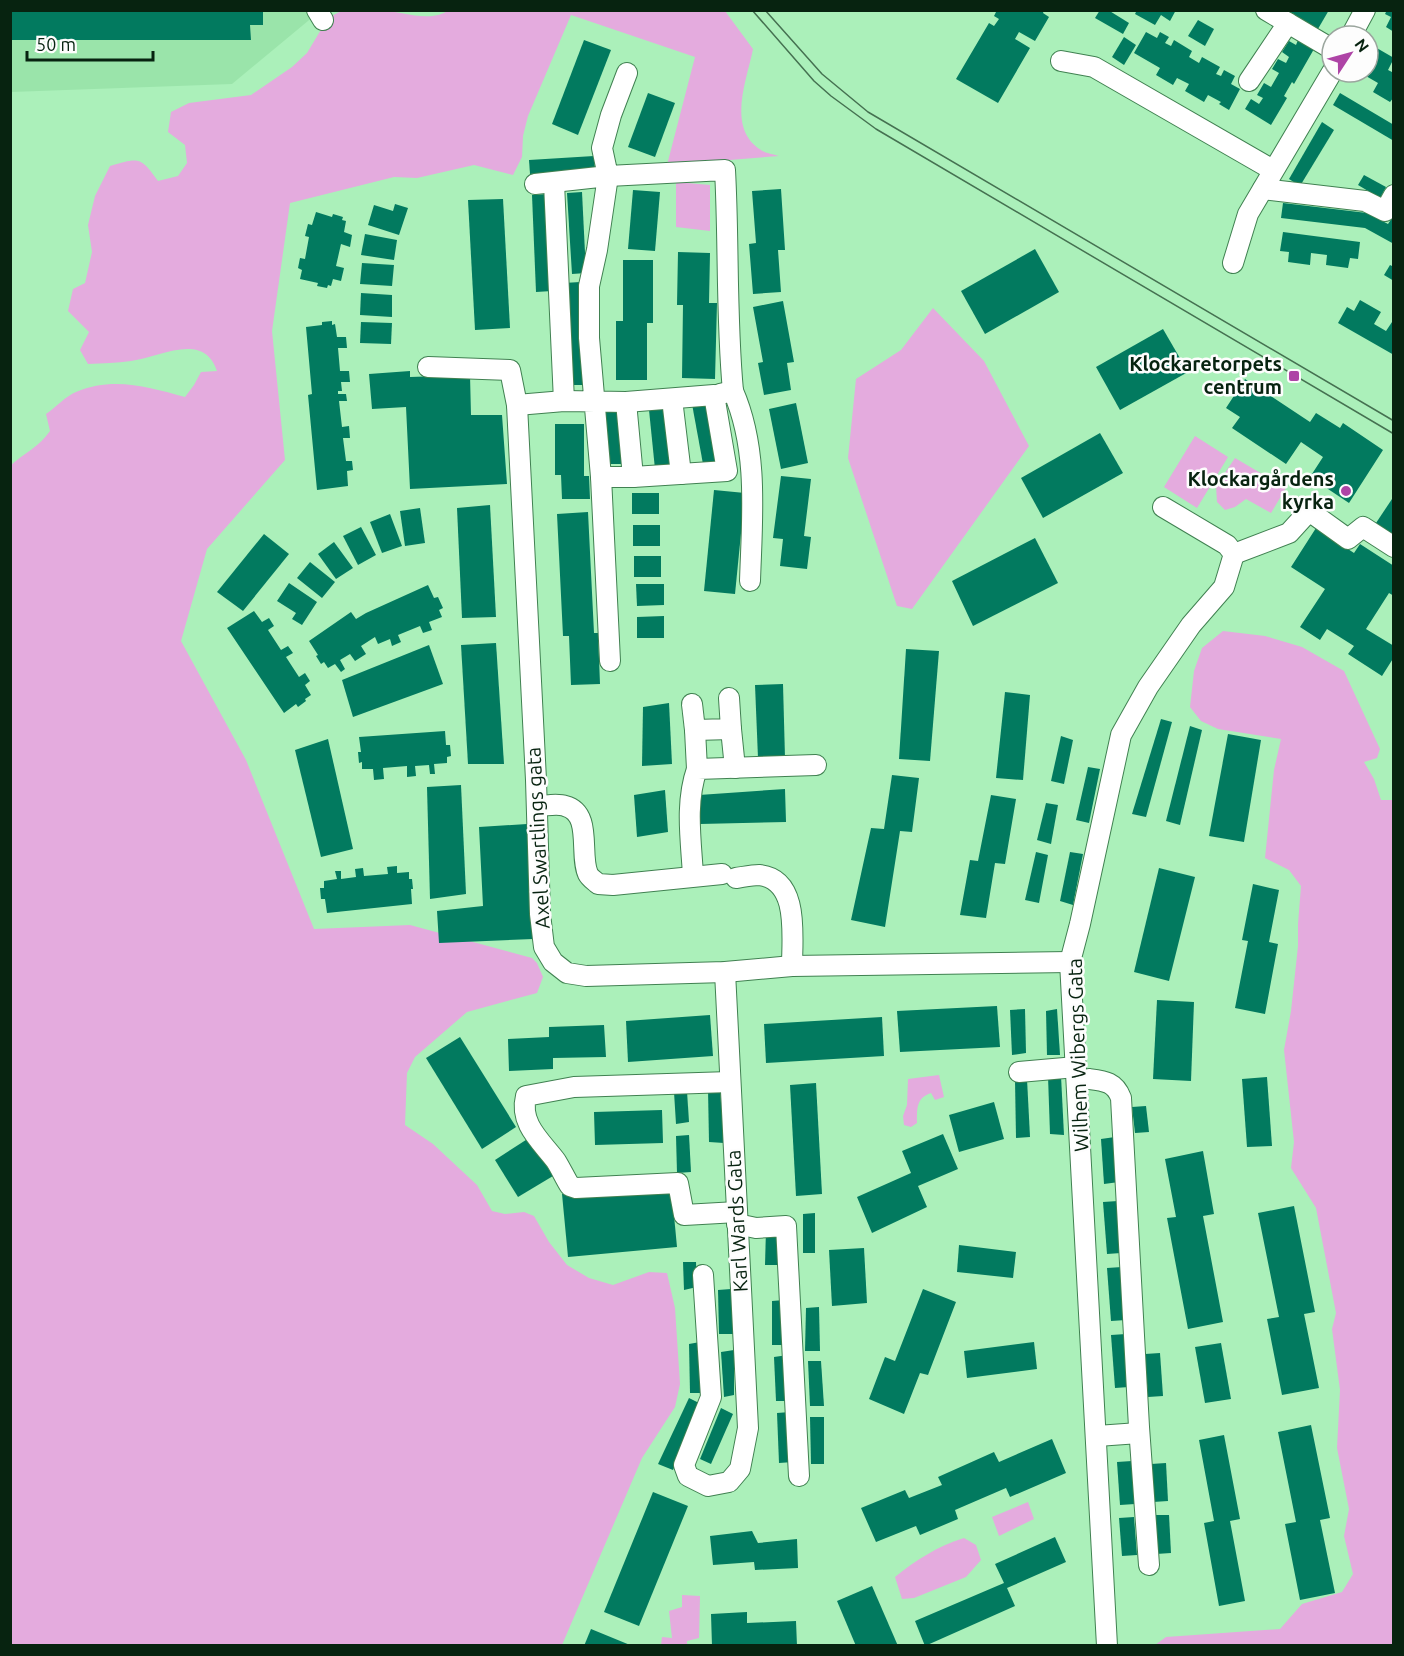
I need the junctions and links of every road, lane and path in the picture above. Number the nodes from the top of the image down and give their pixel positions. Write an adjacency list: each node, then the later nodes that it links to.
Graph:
1 (1266, 10): 3 (street)
2 (1365, 10): 4 (street)
3 (1288, 23): 5 (street); 8 (street)
4 (1357, 24)
5 (1320, 42)
6 (1061, 61): 10 (street)
7 (627, 74): 11 (street)
8 (1249, 81)
9 (1325, 84): 10 (street)
10 (1273, 170): 12 (street)
11 (608, 176): 16 (street); 18 (street); 19 (street)
12 (1263, 189): 13 (street); 14 (street)
13 (1394, 195)
14 (1233, 263)
15 (428, 367): 21 (street, Axel Swartlings gata)
16 (724, 393): 17 (street); 22 (street); 28 (street)
17 (672, 399): 20 (street); 22 (street)
18 (564, 401): 19 (street); 21 (street)
19 (595, 401): 20 (street); 23 (street)
20 (626, 402): 24 (street)
21 (517, 405): 37 (street, Axel Swartlings gata)
22 (681, 474): 24 (street)
23 (600, 477): 24 (street); 29 (street)
24 (633, 477)
25 (1163, 507): 27 (street)
26 (1394, 547): 27 (street)
27 (1234, 554): 39 (street, Wilhem Wibergs Gata)
28 (750, 581)
29 (610, 661)
30 (729, 698): 32 (street)
31 (692, 704): 33 (street)
32 (731, 729): 33 (street); 35 (street)
33 (695, 730): 36 (street)
34 (816, 765): 35 (street)
35 (735, 768): 36 (street)
36 (697, 769): 38 (street)
37 (537, 807): 38 (street); 41 (street, Axel Swartlings gata)
38 (693, 875): 40 (street)
39 (1070, 962): 40 (street, Axel Swartlings gata); 43 (street, Wilhem Wibergs Gata)
40 (792, 966): 41 (street, Axel Swartlings gata)
41 (725, 972): 44 (street, Karl Wards Gata)
42 (1019, 1072): 43 (street)
43 (1083, 1073): 47 (street); 48 (street, Wilhem Wibergs Gata)
44 (730, 1082): 45 (street, Karl Wards Gata); 45 (street)
45 (737, 1218): 46 (street, Karl Wards Gata); 49 (street)
46 (703, 1275)
47 (1139, 1433): 48 (street); 50 (street)
48 (1097, 1436): 51 (street, Wilhem Wibergs Gata)
49 (799, 1476)
50 (1149, 1564)
51 (1107, 1646)

